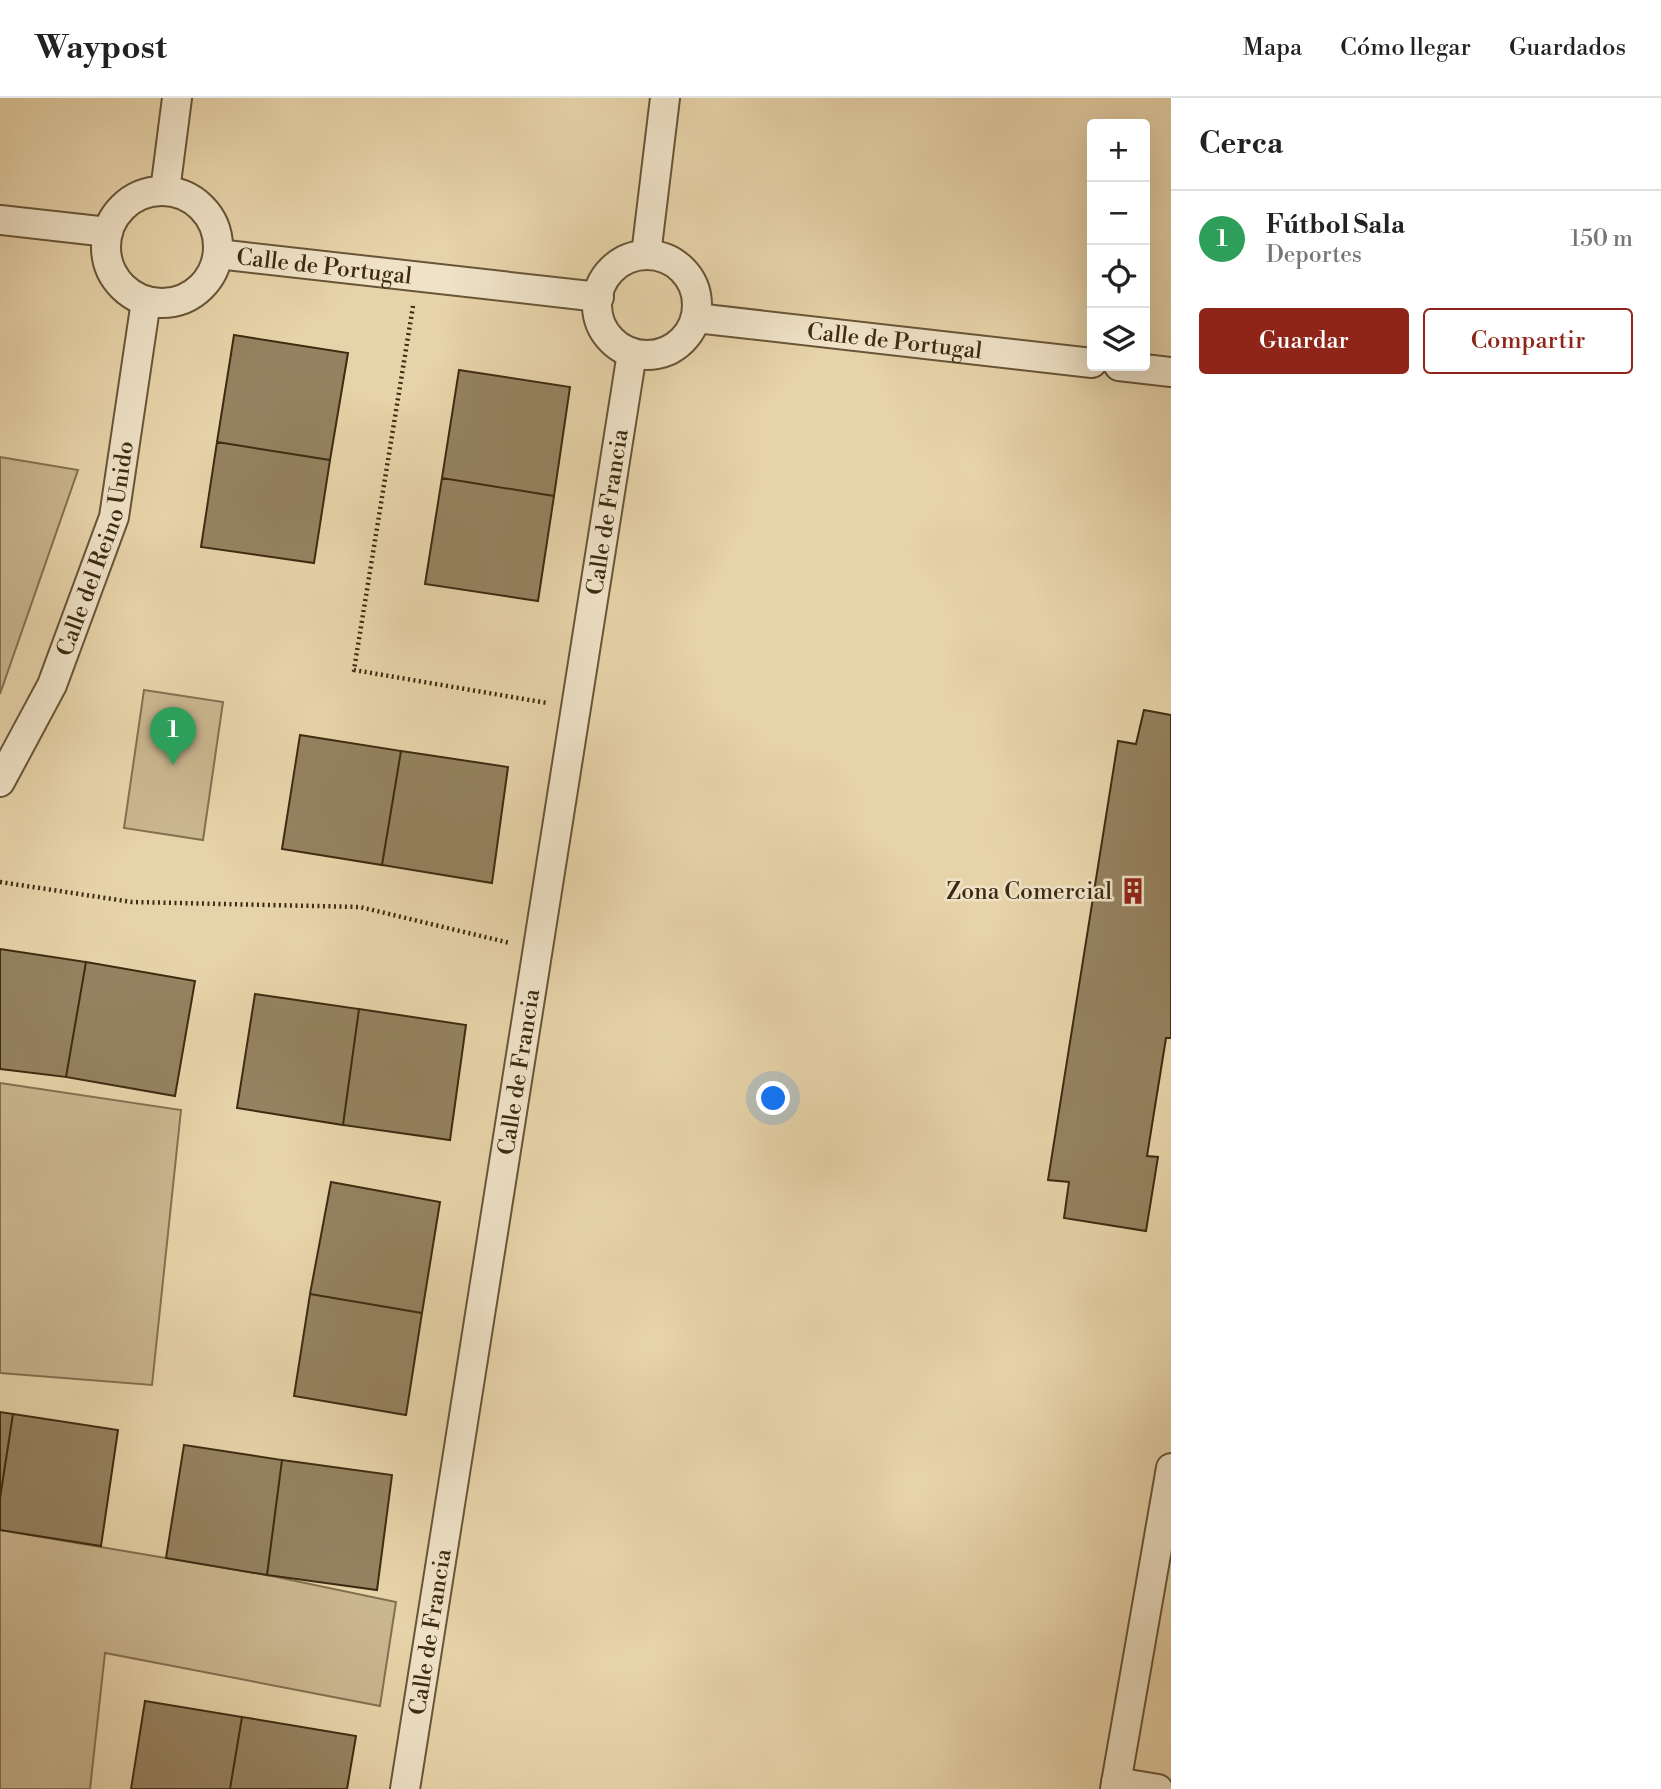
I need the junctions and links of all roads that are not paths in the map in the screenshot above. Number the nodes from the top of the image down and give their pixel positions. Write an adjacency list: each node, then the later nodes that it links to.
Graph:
1 (177, 98): 3 (street)
2 (665, 98): 7 (street)
3 (164, 191): 5 (street); 6 (street)
4 (0, 220): 5 (street)
5 (108, 232): 9 (street)
6 (218, 254): 8 (street, Calle de Portugal); 9 (street)
7 (646, 255): 8 (street); 10 (street)
8 (598, 297): 11 (street)
9 (146, 301): 15 (street, Calle del Reino Unido)
10 (696, 318): 11 (street); 12 (street, Calle de Portugal)
11 (632, 353): 18 (street, Calle de Francia)
12 (1087, 362)
13 (1150, 370): 14 (street)
14 (1171, 372)
15 (0, 782)
16 (1171, 1468): 17 (street)
17 (1115, 1786): 19 (street)
18 (405, 1789)
19 (1158, 1789)

